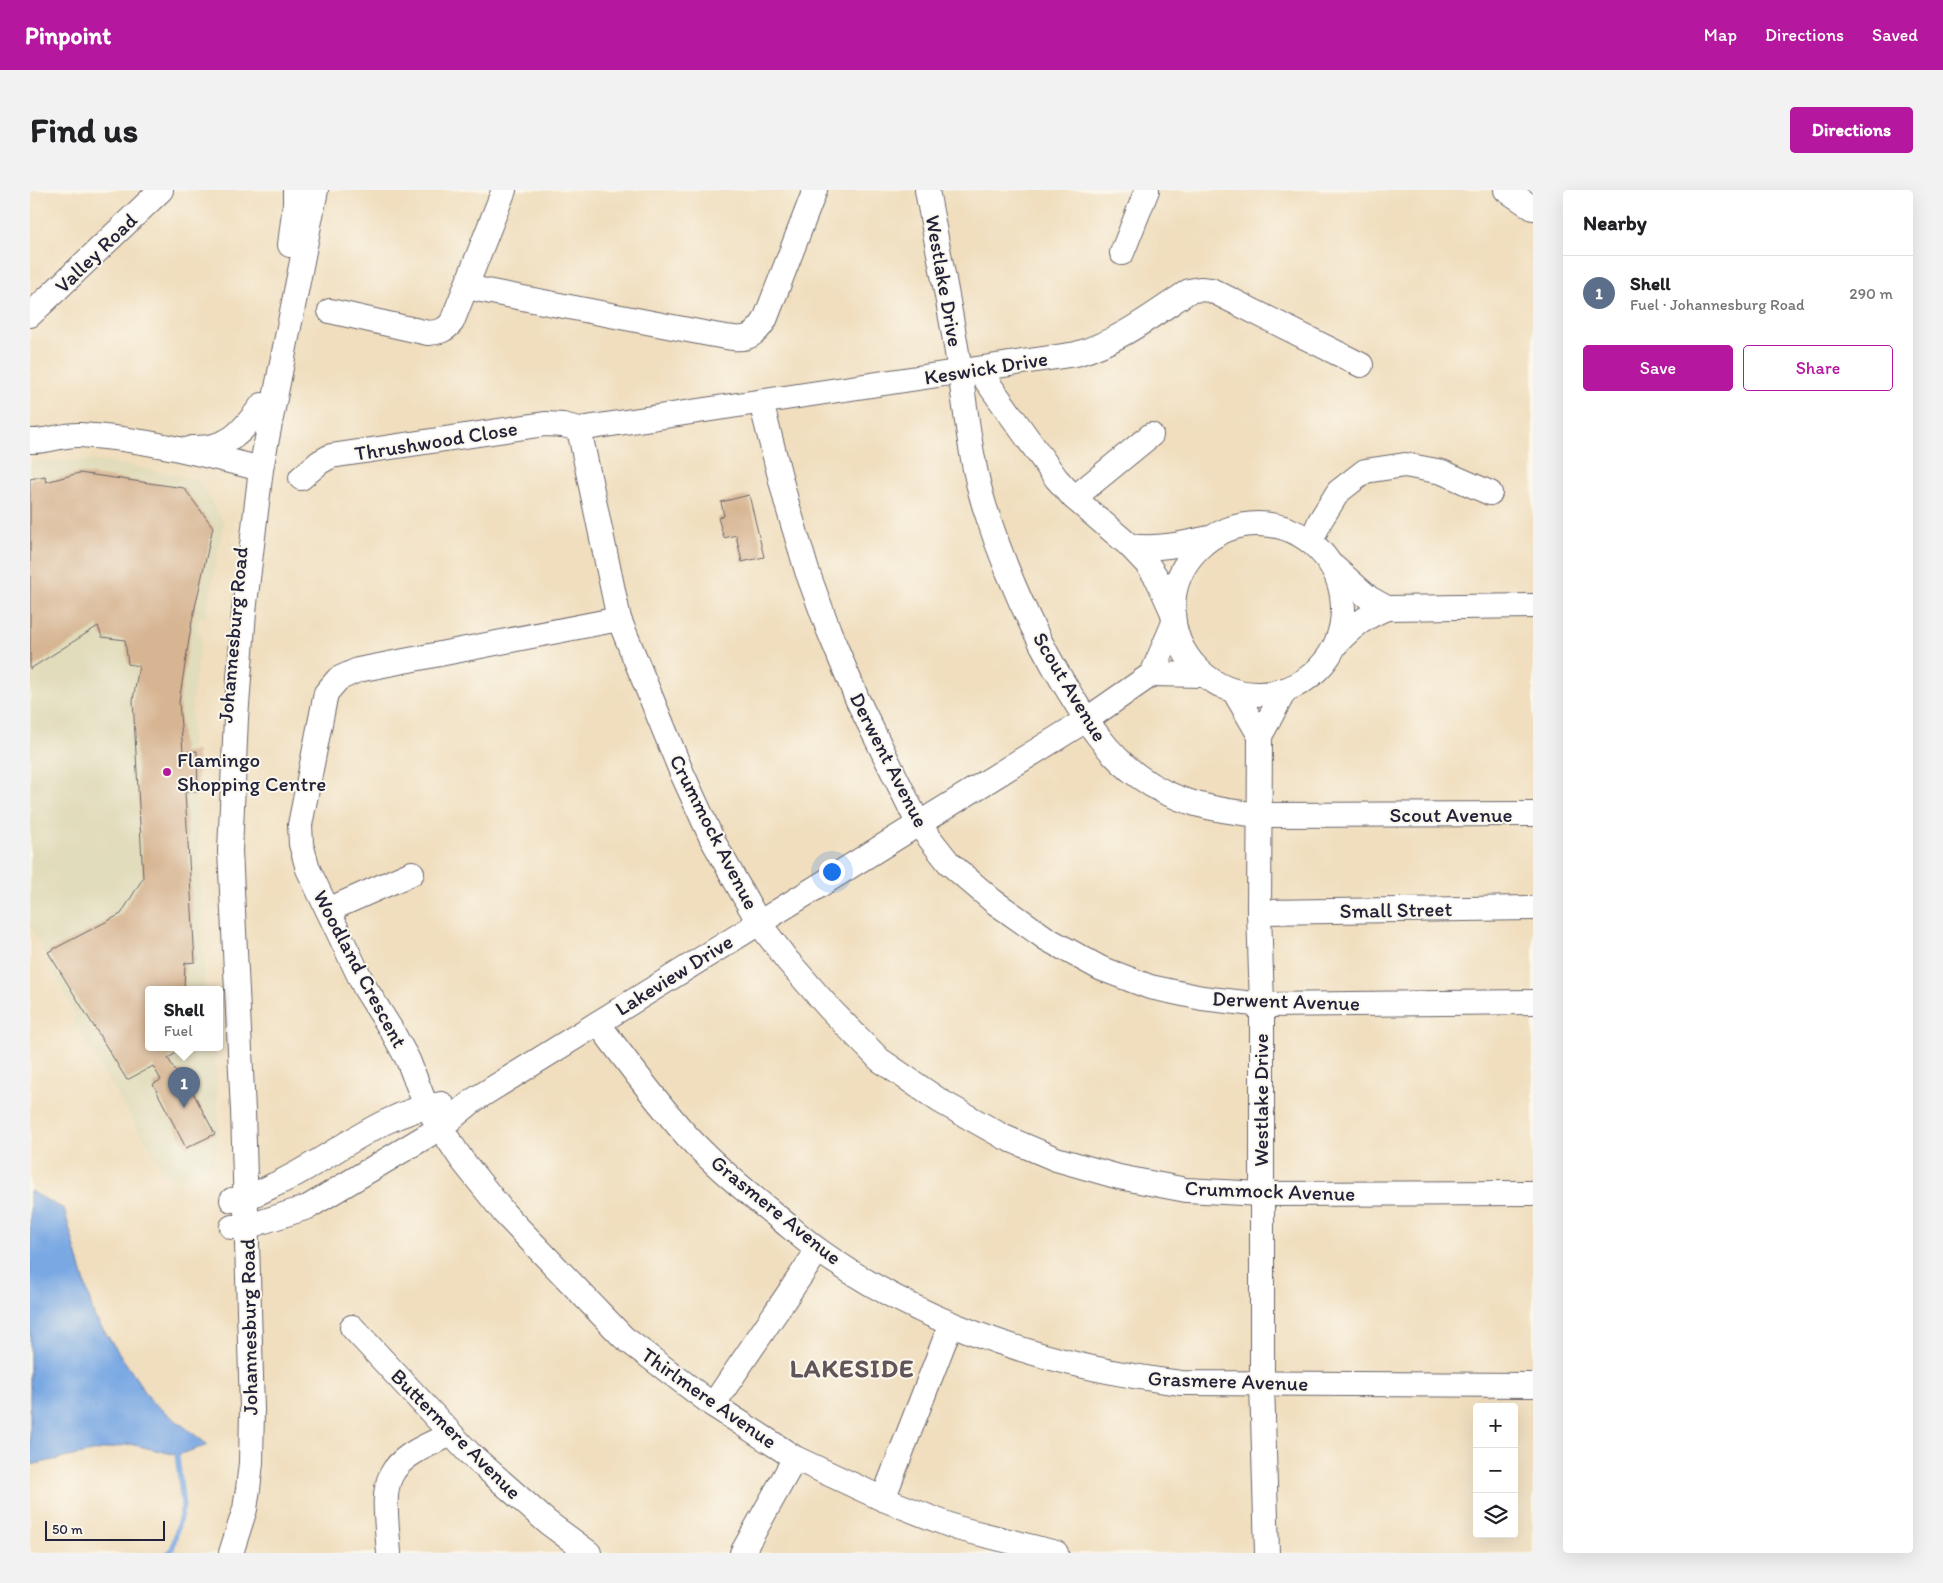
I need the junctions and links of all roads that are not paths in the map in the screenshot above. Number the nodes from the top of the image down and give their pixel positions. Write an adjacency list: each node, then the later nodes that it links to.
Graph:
1 (161, 190): 14 (street, Valley Road)
2 (295, 190): 10 (street)
3 (316, 190): 10 (street)
4 (504, 190): 12 (street)
5 (816, 190): 12 (street)
6 (927, 190): 16 (street, Westlake Drive)
7 (1147, 190): 11 (street)
8 (1506, 190): 9 (street)
9 (1533, 208)
10 (298, 239): 18 (street, Johannesburg Road); 23 (street, Johannesburg Road)
11 (1122, 253)
12 (466, 288): 13 (street)
13 (330, 311)
14 (30, 315)
15 (1361, 365): 16 (street, Keswick Drive)
16 (969, 370): 17 (street, Keswick Drive); 26 (street, Westlake Drive); 40 (street, Scout Avenue)
17 (761, 402): 19 (street, Keswick Drive); 44 (street, Derwent Avenue)
18 (262, 405): 22 (street); 23 (street, Johannesburg Road)
19 (579, 429): 24 (street, Thrushwood Close); 34 (street, Crummock Avenue)
20 (1151, 435): 26 (street)
21 (33, 442): 22 (street)
22 (166, 446): 23 (street)
23 (255, 468): 60 (street, Johannesburg Road)
24 (301, 478)
25 (1490, 492): 28 (street)
26 (1074, 498): 29 (street, Westlake Drive)
27 (1209, 538): 28 (street); 29 (street); 33 (street)
28 (1311, 542): 30 (street)
29 (1130, 546): 33 (street, Westlake Drive)
30 (1329, 562): 32 (street); 35 (street)
31 (1533, 606): 32 (street)
32 (1387, 608): 35 (street)
33 (1172, 618): 36 (street); 37 (street)
34 (620, 619): 47 (street, Woodland Crescent); 49 (street, Crummock Avenue)
35 (1337, 643): 38 (street)
36 (1152, 674): 37 (street); 40 (street, Lakeview Drive)
37 (1202, 675): 39 (street)
38 (1285, 690): 39 (street); 41 (street, Westlake Drive)
39 (1234, 691): 41 (street, Westlake Drive)
40 (1086, 720): 43 (street, Scout Avenue); 44 (street, Lakeview Drive)
41 (1260, 736): 43 (street, Westlake Drive)
42 (1533, 814): 43 (street, Scout Avenue)
43 (1261, 815): 48 (street, Westlake Drive)
44 (919, 825): 49 (street, Lakeview Drive); 51 (street, Derwent Avenue)
45 (412, 873): 47 (street)
46 (1533, 908): 48 (street, Small Street)
47 (328, 910): 54 (street, Woodland Crescent)
48 (1259, 912): 51 (street, Westlake Drive)
49 (759, 923): 52 (street, Lakeview Drive); 59 (street, Crummock Avenue)
50 (1533, 1002): 51 (street, Derwent Avenue)
51 (1262, 1004): 59 (street, Westlake Drive)
52 (598, 1023): 53 (street, Lakeview Drive); 62 (street, Grasmere Avenue)
53 (474, 1100): 54 (street, Lakeview Drive); 55 (street, Lakeview Drive)
54 (426, 1106): 55 (street, Woodland Crescent); 56 (street, Lakeview Drive)
55 (440, 1128): 57 (street, Lakeview Drive); 67 (street, Thirlmere Avenue)
56 (315, 1164): 57 (street); 60 (street, Lakeview Drive)
57 (334, 1191): 61 (street, Lakeview Drive)
58 (1533, 1193): 59 (street, Crummock Avenue)
59 (1261, 1194): 65 (street, Westlake Drive)
60 (238, 1199): 61 (street, Johannesburg Road)
61 (239, 1227): 71 (street, Johannesburg Road)
62 (818, 1250): 63 (street, Grasmere Avenue); 67 (street)
63 (951, 1324): 65 (street, Grasmere Avenue); 70 (street)
64 (352, 1327): 68 (street, Buttermere Avenue)
65 (1262, 1383): 66 (street, Grasmere Avenue); 76 (street, Westlake Drive)
66 (1533, 1384)
67 (713, 1405): 69 (street, Thirlmere Avenue)
68 (450, 1435): 72 (street); 73 (street, Buttermere Avenue)
69 (795, 1458): 70 (street, Thirlmere Avenue); 74 (street)
70 (883, 1499): 75 (street, Thirlmere Avenue)
71 (231, 1553)
72 (389, 1553)
73 (589, 1553)
74 (742, 1553)
75 (1056, 1553)
76 (1267, 1553)

